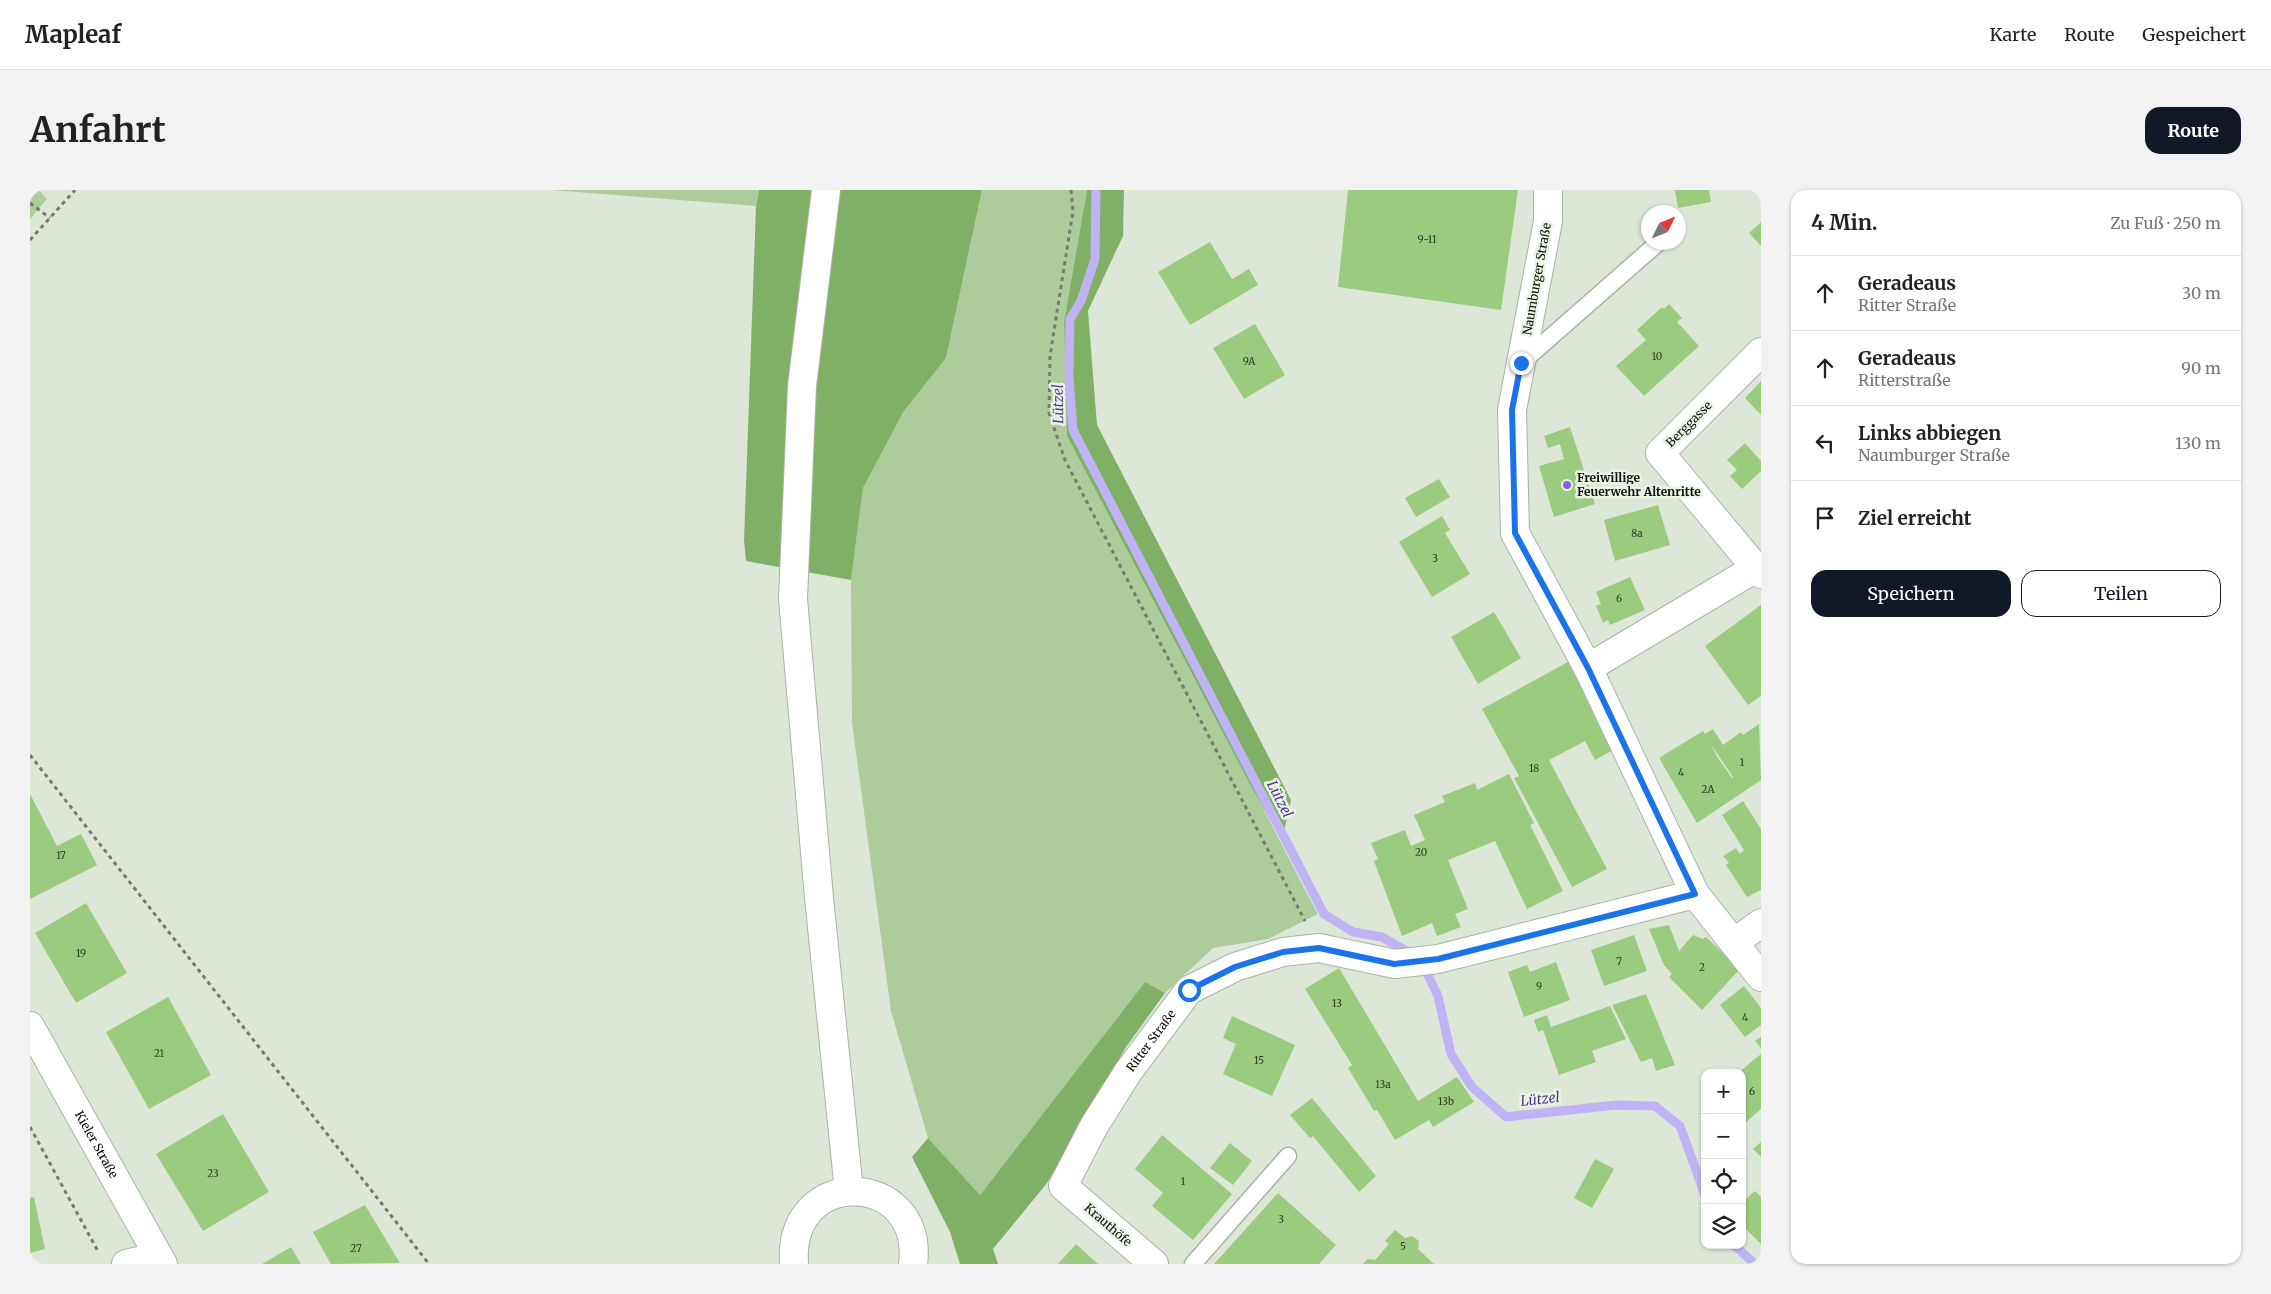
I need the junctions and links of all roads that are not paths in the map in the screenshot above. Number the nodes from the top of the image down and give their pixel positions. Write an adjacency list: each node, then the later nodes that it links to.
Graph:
1 (826, 190): 15 (street)
2 (1548, 190): 5 (street, Naumburger Straße)
3 (1650, 250): 5 (lane)
4 (1761, 352): 6 (street, Berggasse)
5 (1521, 363): 7 (street, Naumburger Straße)
6 (1759, 571): 7 (street, Berggasse)
7 (1588, 668): 8 (street, Naumburger Straße)
8 (1695, 894): 10 (street, Naumburger Straße); 14 (street, Ritter Straße)
9 (1761, 923): 10 (street)
10 (1735, 942): 11 (street, Naumburger Straße)
11 (1761, 977)
12 (30, 1026): 17 (street, Kieler Straße)
13 (1288, 1156): 21 (lane)
14 (1063, 1186): 20 (street, Krauthöfe)
15 (849, 1191): 18 (street); 19 (street)
16 (113, 1260): 17 (street)
17 (160, 1260)
18 (794, 1264)
19 (913, 1264)
20 (1154, 1264)
21 (1193, 1264)

